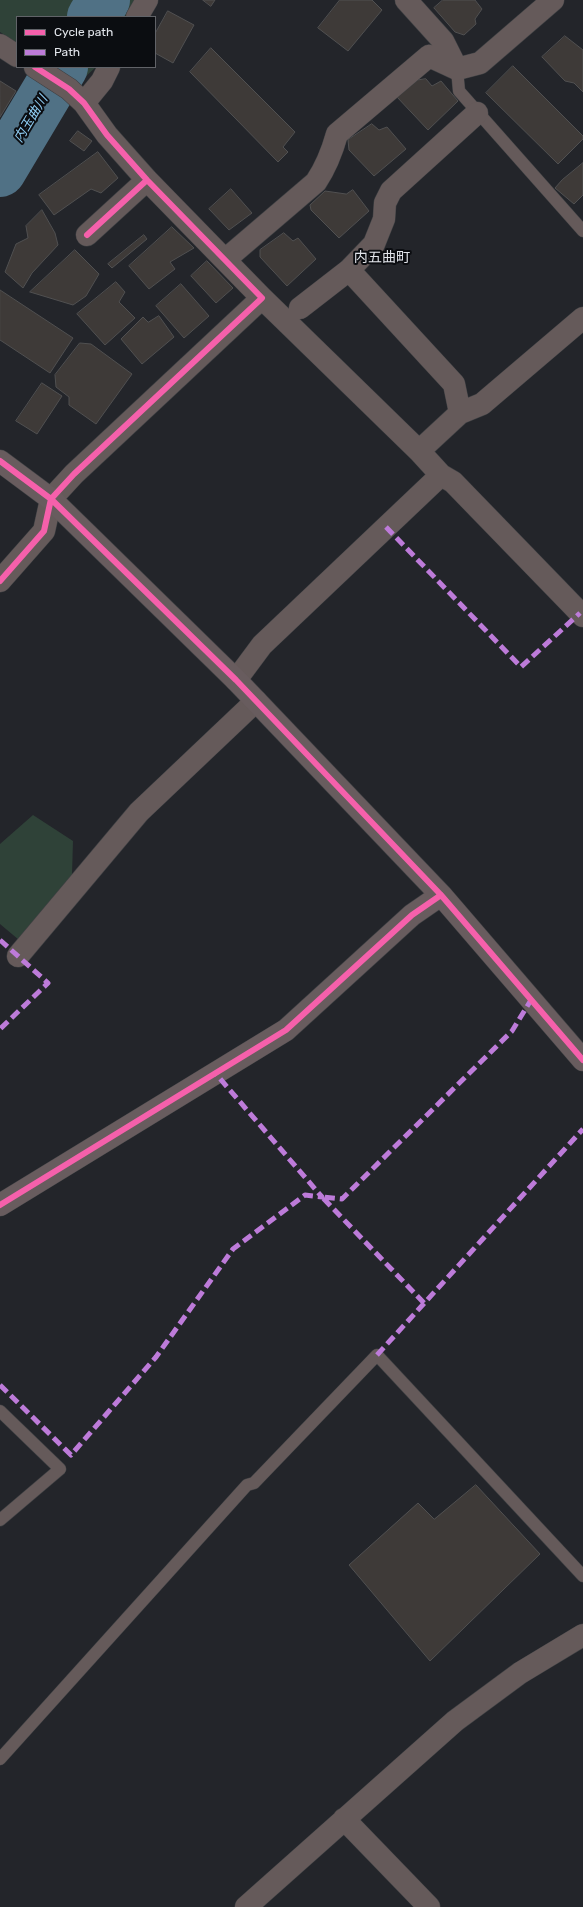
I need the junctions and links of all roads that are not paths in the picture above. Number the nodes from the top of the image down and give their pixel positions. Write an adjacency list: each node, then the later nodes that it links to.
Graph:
1 (147, 0): 4 (street)
2 (406, 0): 9 (street)
3 (553, 0): 9 (street)
4 (139, 16)
5 (0, 45): 6 (street)
6 (16, 55)
7 (36, 68): 10 (street)
8 (109, 68): 10 (street)
9 (457, 69): 11 (lane); 15 (street)
10 (77, 96): 12 (street)
11 (477, 113): 13 (lane); 16 (street)
12 (147, 180): 14 (street); 15 (street)
13 (583, 231)
14 (87, 235)
15 (226, 259): 17 (street)
16 (349, 270): 18 (street); 20 (street)
17 (262, 298): 21 (street); 24 (street)
18 (300, 308)
19 (583, 318): 20 (street)
20 (460, 413): 21 (street)
21 (419, 450): 23 (street)
22 (0, 461): 24 (street)
23 (441, 475): 26 (street); 27 (street)
24 (51, 500): 25 (street); 27 (street)
25 (0, 581)
26 (583, 616)
27 (236, 680): 28 (street)
28 (256, 701): 29 (street); 30 (street)
29 (441, 895): 31 (street); 32 (street)
30 (18, 956)
31 (583, 1060)
32 (0, 1205)
33 (0, 1411): 34 (lane)
34 (0, 1520)
35 (583, 1576): 37 (lane)
36 (583, 1635): 38 (street)
37 (0, 1759)
38 (344, 1819): 39 (street); 40 (street)
39 (246, 1907)
40 (429, 1907)

